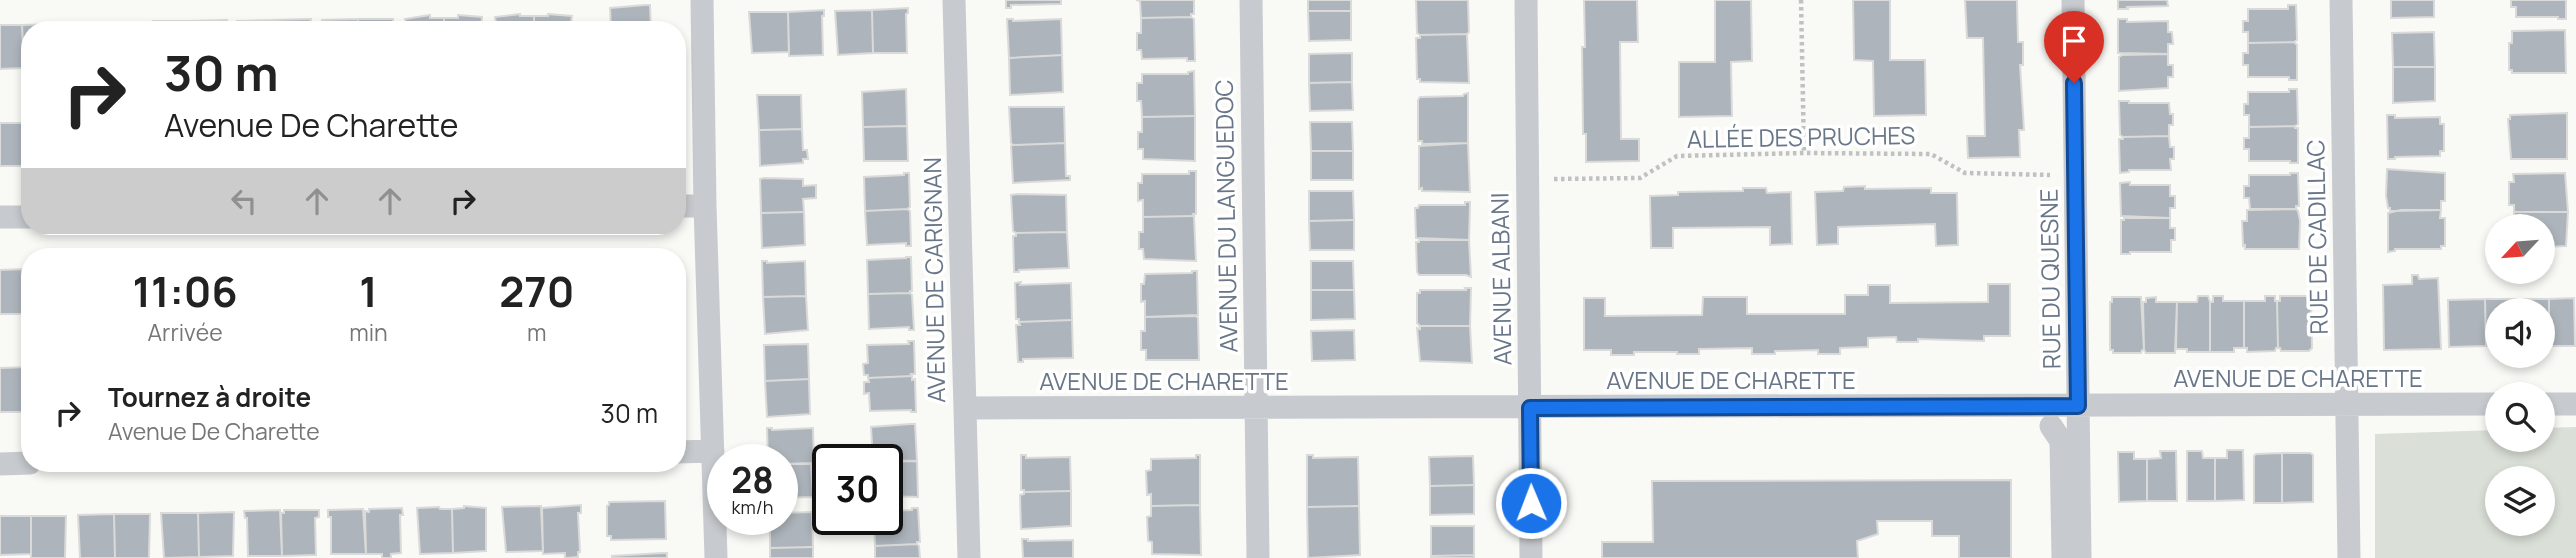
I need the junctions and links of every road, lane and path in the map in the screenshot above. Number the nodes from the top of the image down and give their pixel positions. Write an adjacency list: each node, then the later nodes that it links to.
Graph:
1 (702, 0): 12 (street)
2 (954, 0): 20 (street, AVENUE DE CARIGNAN)
3 (1251, 0): 22 (street, AVENUE DU LANGUEDOC)
4 (1525, 0): 21 (street, AVENUE ALBANI)
5 (1801, 0): 8 (path)
6 (2073, 0): 19 (street, RUE DU QUESNE)
7 (2341, 0): 18 (street, RUE DE CADILLAC)
8 (1804, 153): 9 (path, ALLÉE DES PRUCHES); 10 (path, ALLÉE DES PRUCHES)
9 (2050, 175)
10 (1554, 179)
11 (686, 206): 12 (street)
12 (705, 206): 24 (street)
13 (0, 217): 14 (street)
14 (21, 217)
15 (2485, 404): 18 (street, AVENUE DE CHARETTE)
16 (2555, 404): 17 (street)
17 (2576, 404)
18 (2347, 405): 19 (street, AVENUE DE CHARETTE); 36 (street, RUE DE CADILLAC)
19 (2078, 406): 21 (street, AVENUE DE CHARETTE); 35 (street, RUE DU QUESNE)
20 (965, 408): 22 (street, AVENUE DE CHARETTE); 31 (street, AVENUE DE CARIGNAN)
21 (1530, 408): 22 (street, AVENUE DE CHARETTE); 33 (street, AVENUE ALBANI)
22 (1256, 409): 32 (street, AVENUE DU LANGUEDOC)
23 (2051, 426): 34 (street)
24 (713, 444)
25 (707, 451): 26 (street)
26 (686, 452)
27 (21, 463): 28 (street)
28 (0, 464)
29 (715, 535): 30 (street)
30 (716, 558)
31 (968, 558)
32 (1258, 558)
33 (1531, 558)
34 (2063, 558)
35 (2080, 558)
36 (2349, 558)

